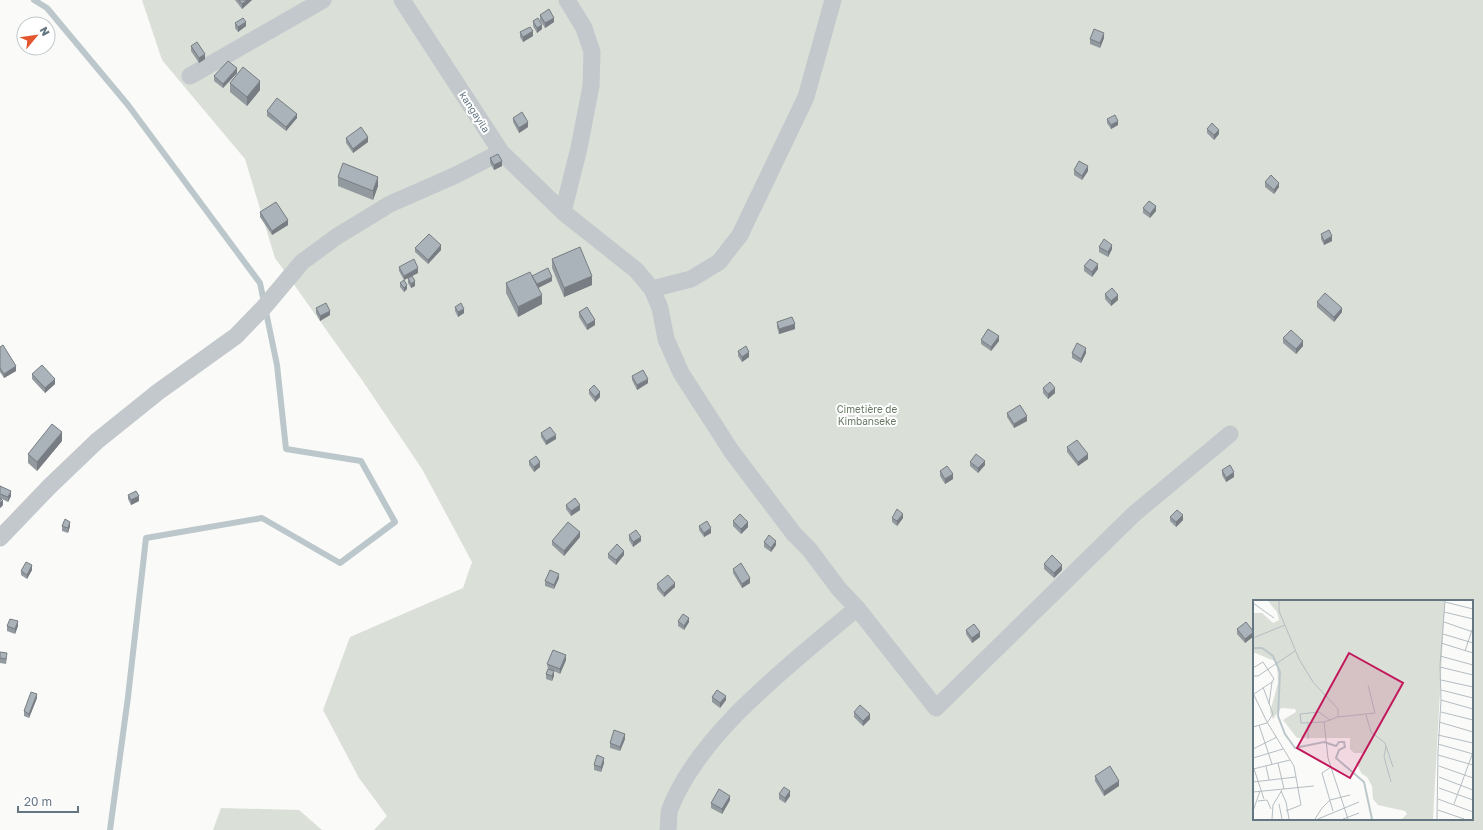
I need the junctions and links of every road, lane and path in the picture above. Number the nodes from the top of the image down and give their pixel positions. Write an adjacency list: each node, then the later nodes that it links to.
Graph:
1 (323, 0): 5 (street)
2 (402, 0): 6 (street, kangayila)
3 (567, 0): 7 (street)
4 (833, 0): 8 (street)
5 (190, 76)
6 (501, 152): 7 (street, kangayila); 10 (street)
7 (563, 212): 8 (street, kangayila)
8 (652, 289): 11 (street, kangayila)
9 (1230, 434): 11 (street, kangayila)
10 (1, 535)
11 (858, 608): 12 (street)
12 (668, 830)

